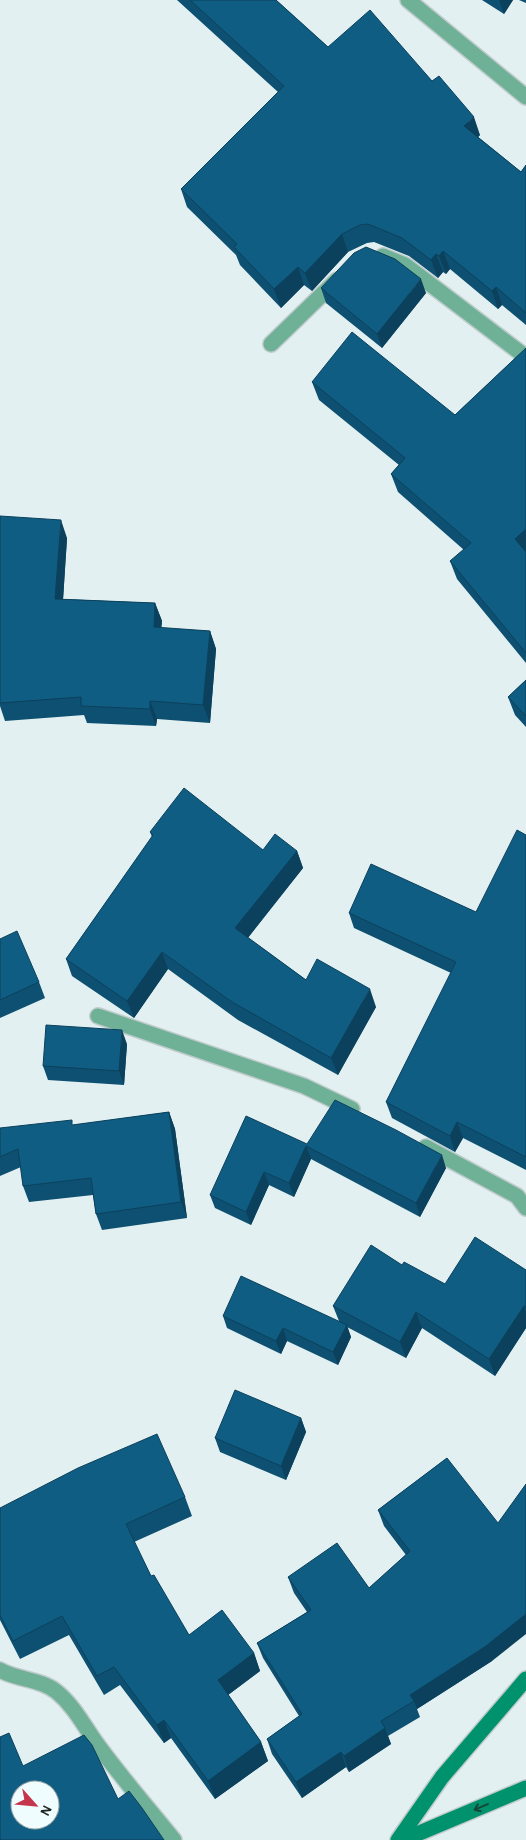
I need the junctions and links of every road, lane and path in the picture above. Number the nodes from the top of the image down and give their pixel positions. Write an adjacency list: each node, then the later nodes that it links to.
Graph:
1 (408, 0): 2 (street)
2 (526, 97)
3 (371, 252): 6 (street)
4 (344, 272): 5 (street)
5 (271, 344)
6 (526, 357)
7 (98, 1016): 8 (street)
8 (363, 1115)
9 (414, 1140): 10 (street)
10 (526, 1208)
11 (0, 1670): 14 (street)
12 (526, 1679): 15 (street)
13 (526, 1788): 16 (street, one-way to 16)
14 (174, 1840)
15 (398, 1840)
16 (403, 1840)

